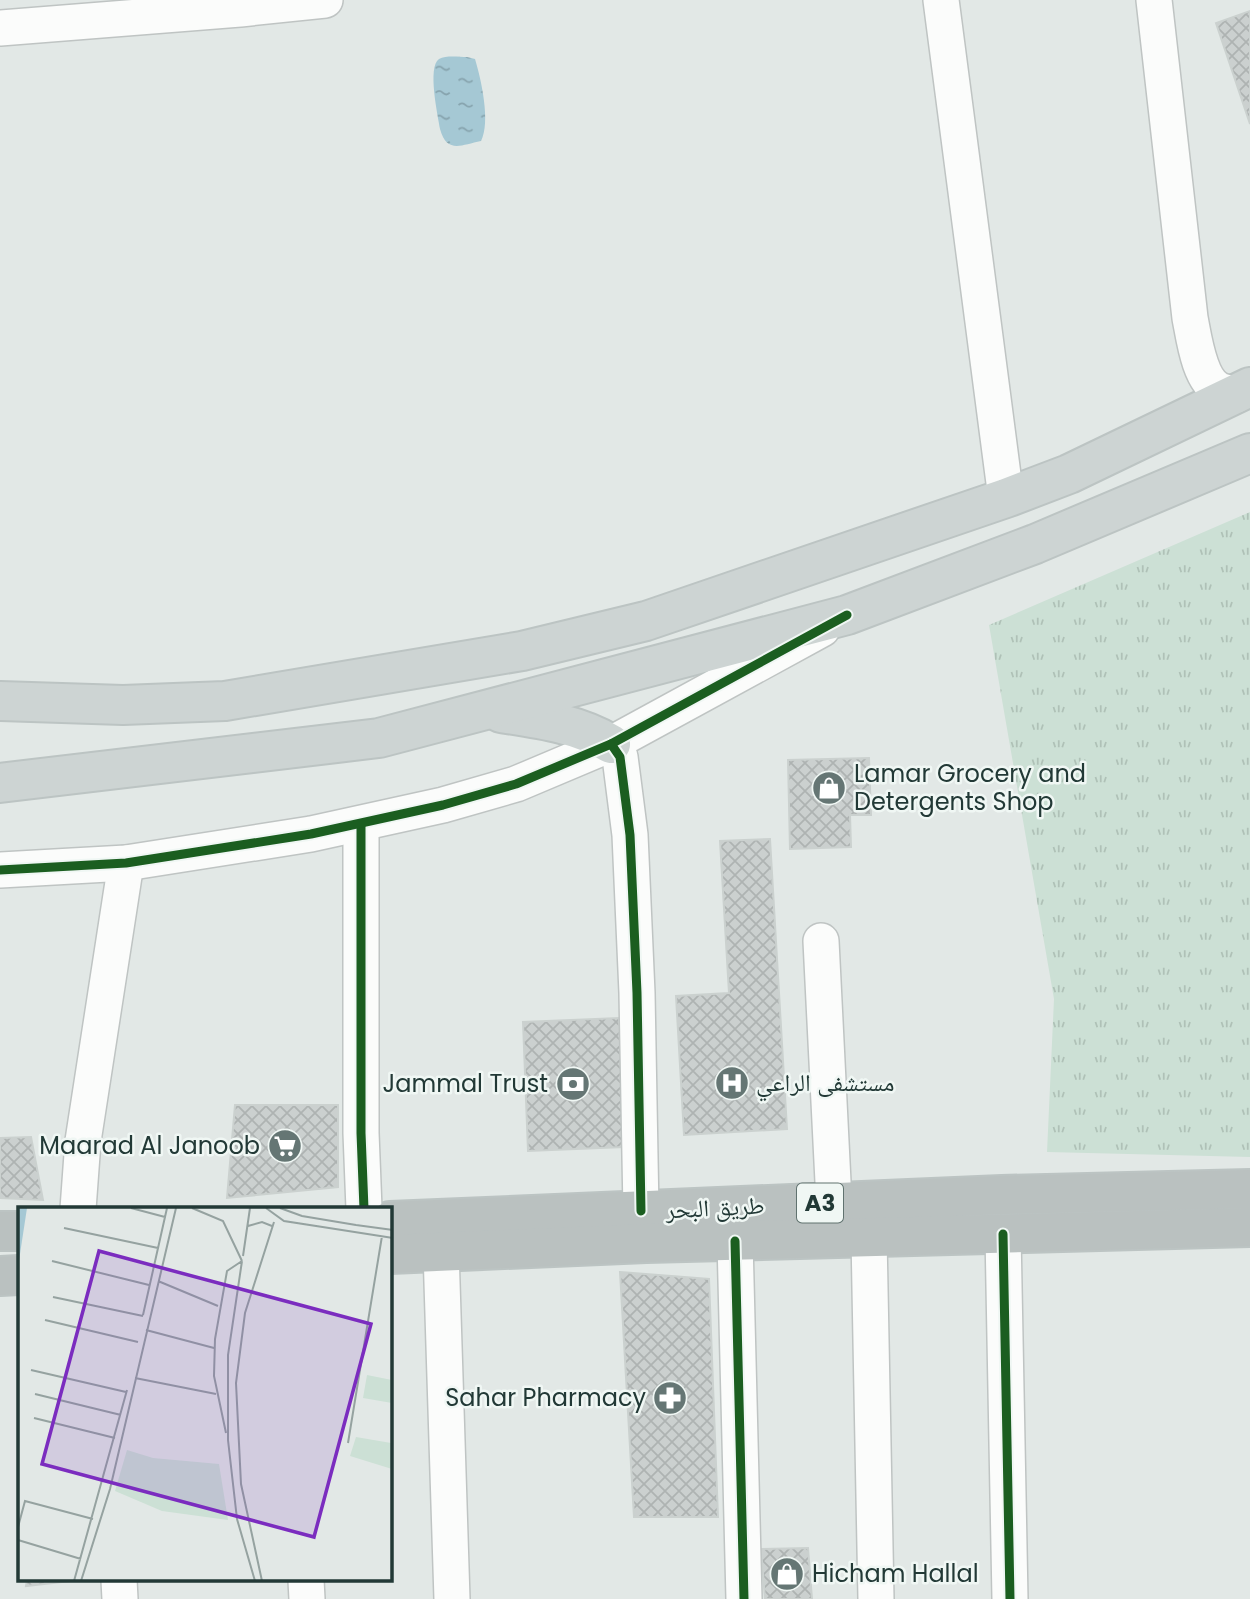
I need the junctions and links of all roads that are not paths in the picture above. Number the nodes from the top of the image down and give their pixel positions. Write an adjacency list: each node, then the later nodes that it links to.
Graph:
1 (325, 0): 4 (street)
2 (941, 0): 7 (street)
3 (1154, 0): 5 (street)
4 (0, 28)
5 (1243, 391): 7 (main road)
6 (1250, 453): 8 (main road)
7 (1006, 498): 9 (main road)
8 (847, 615): 10 (main road); 11 (street)
9 (0, 701)
10 (485, 710): 11 (main road); 12 (main road)
11 (611, 744): 13 (street); 21 (street)
12 (0, 783)
13 (361, 824): 14 (street); 20 (street)
14 (126, 863): 15 (street); 19 (street)
15 (0, 870)
16 (821, 941): 18 (street)
17 (1250, 1189): 18 (highway, طريق البحر / A3)
18 (834, 1202): 21 (highway, طريق البحر / A3)
19 (78, 1207)
20 (364, 1207)
21 (641, 1211): 22 (highway, طريق البحر / A3)
22 (392, 1221)
23 (1250, 1227): 26 (highway, طريق البحر / A3)
24 (0, 1231): 25 (highway)
25 (18, 1231)
26 (1003, 1234): 27 (highway, طريق البحر / A3); 36 (street)
27 (869, 1237): 28 (highway, طريق البحر / A3); 35 (street)
28 (734, 1241): 29 (highway, طريق البحر / A3); 34 (street)
29 (441, 1251): 30 (highway, طريق البحر / A3); 33 (street)
30 (392, 1254)
31 (18, 1275): 32 (highway)
32 (0, 1276)
33 (452, 1599)
34 (744, 1599)
35 (876, 1599)
36 (1010, 1599)

